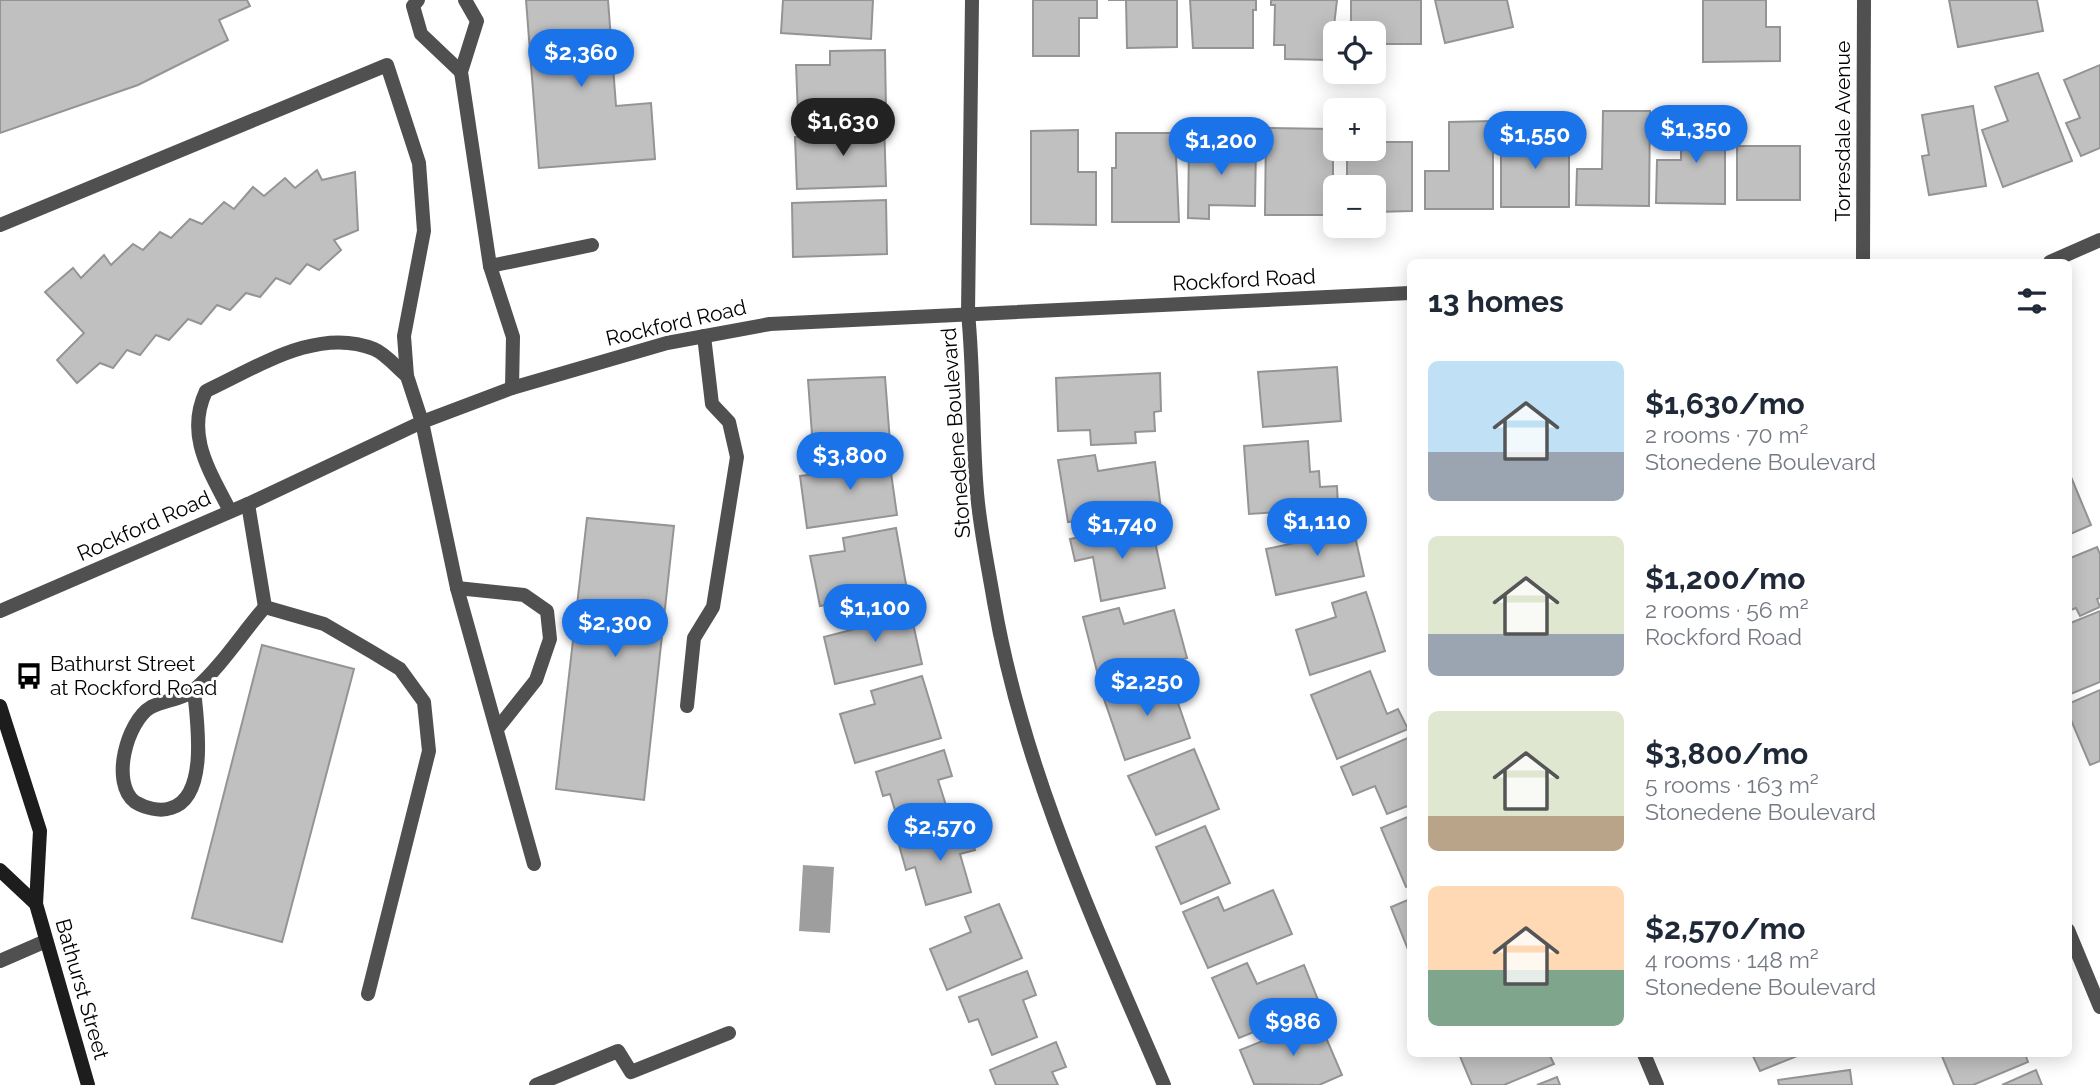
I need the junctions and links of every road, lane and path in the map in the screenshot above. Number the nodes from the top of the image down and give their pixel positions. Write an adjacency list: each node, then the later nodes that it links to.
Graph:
1 (418, 0): 5 (street)
2 (465, 0): 5 (street)
3 (972, 0): 13 (street, Stonedene Boulevard)
4 (1864, 0): 9 (street, Torresdale Avenue)
5 (461, 72): 11 (street)
6 (0, 225): 15 (street)
7 (2100, 240): 10 (street)
8 (592, 245): 11 (street)
9 (1863, 259)
10 (2057, 259)
11 (490, 266): 16 (street)
12 (1407, 293): 13 (street, Rockford Road)
13 (968, 313): 14 (street, Rockford Road); 39 (street, Stonedene Boulevard)
14 (704, 336): 16 (street, Rockford Road); 25 (street)
15 (407, 376): 17 (street); 19 (street)
16 (512, 388): 17 (street, Rockford Road)
17 (422, 422): 18 (street, Rockford Road); 20 (street)
18 (248, 504): 19 (street, Rockford Road); 21 (street)
19 (230, 511): 22 (street, Rockford Road)
20 (457, 587): 26 (street); 26 (street)
21 (265, 607): 23 (street); 33 (street)
22 (0, 611)
23 (194, 690): 23 (street)
24 (0, 706): 29 (main road, Bathurst Street)
25 (687, 706)
26 (497, 729): 27 (street)
27 (534, 864)
28 (0, 870): 29 (main road, Bathurst Street)
29 (36, 904): 31 (main road, Bathurst Street)
30 (2072, 940): 34 (street)
31 (46, 941): 32 (street); 37 (main road, Bathurst Street)
32 (0, 961)
33 (368, 994)
34 (2100, 1007)
35 (729, 1033): 38 (street)
36 (1645, 1057): 40 (street)
37 (88, 1085)
38 (536, 1085)
39 (1164, 1085)
40 (1657, 1085)

